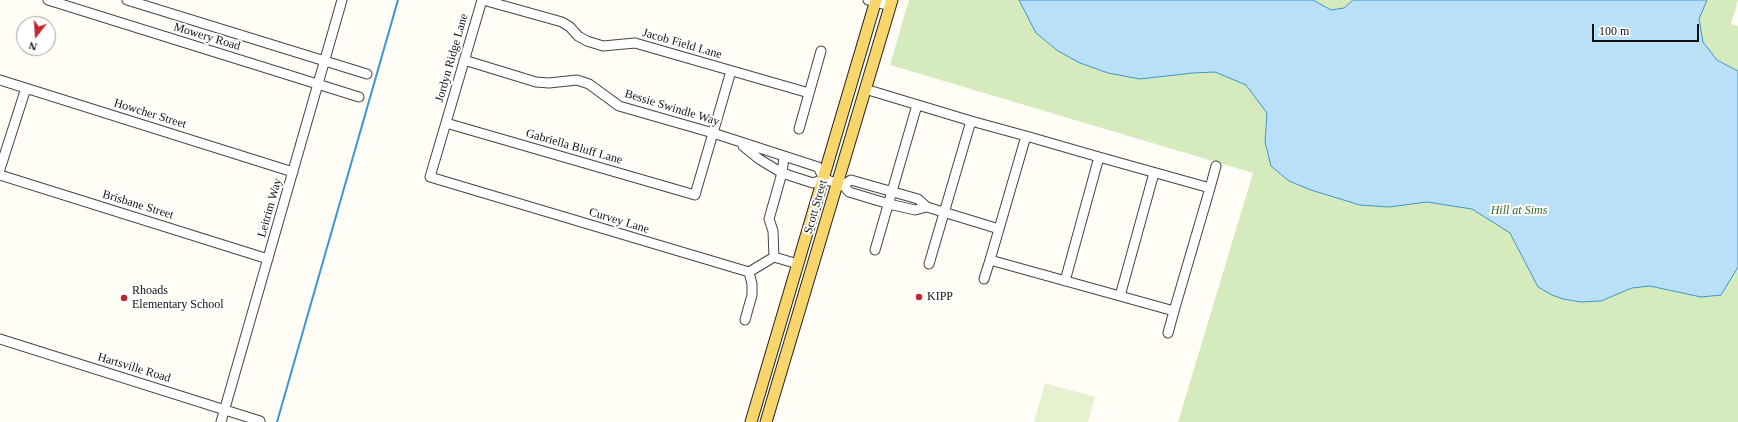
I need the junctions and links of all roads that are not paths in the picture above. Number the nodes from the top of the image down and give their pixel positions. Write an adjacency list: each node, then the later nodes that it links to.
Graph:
1 (48, 0): 13 (street, Mowery Road)
2 (127, 0): 9 (street, Mowery Road)
3 (342, 0): 9 (street, Leitrim Way)
4 (482, 0): 8 (street, Jordyn Ridge Lane); 10 (street, Jacob Field Lane)
5 (873, 1): 6 (street); 34 (main road, Scott Street)
6 (891, 3): 15 (main road, Scott Street)
7 (821, 52): 16 (street)
8 (464, 60): 20 (street, Jordyn Ridge Lane); 22 (street, Bessie Swindle Way)
9 (325, 62): 11 (street, Mowery Road); 13 (street, Leitrim Way)
10 (731, 71): 16 (street, Jacob Field Lane); 22 (street)
11 (366, 74)
12 (0, 80): 14 (street, Howcher Street)
13 (318, 85): 17 (street, Mowery Road); 29 (street, Leitrim Way)
14 (26, 88): 28 (street); 29 (street, Howcher Street)
15 (865, 89): 18 (street); 35 (main road, Scott Street)
16 (809, 93): 21 (street)
17 (359, 97)
18 (917, 105): 19 (street); 38 (street)
19 (971, 121): 23 (street); 42 (street)
20 (446, 123): 22 (street, Gabriella Bluff Lane); 33 (street, Jordyn Ridge Lane)
21 (799, 128)
22 (713, 133): 24 (street, Bessie Swindle Way)
23 (1026, 136): 26 (street); 43 (street)
24 (739, 142): 25 (street, Bessie Swindle Way); 30 (street, Bessie Swindle Way)
25 (784, 157): 30 (street); 34 (street, Bessie Swindle Way)
26 (1099, 157): 31 (street); 52 (street)
27 (1216, 166): 37 (street)
28 (0, 169)
29 (293, 172): 46 (street, Leitrim Way)
30 (782, 173): 34 (street, Bessie Swindle Way); 45 (street)
31 (1154, 173): 37 (street); 53 (street)
32 (0, 175): 46 (street, Brisbane Street)
33 (430, 178): 50 (street, Curvey Lane)
34 (824, 179): 35 (street, Bessie Swindle Way); 48 (main road, Scott Street)
35 (840, 184): 36 (street); 39 (street); 58 (main road, Scott Street)
36 (872, 186): 38 (street); 39 (street)
37 (1210, 188): 54 (street)
38 (892, 191): 40 (street); 41 (street)
39 (869, 198): 40 (street)
40 (889, 204): 41 (street); 44 (street)
41 (927, 207): 42 (street)
42 (944, 212): 43 (street); 49 (street)
43 (999, 229): 47 (street)
44 (875, 250)
45 (774, 257): 48 (street); 50 (street)
46 (268, 259): 60 (street, Leitrim Way)
47 (990, 260): 51 (street); 52 (street)
48 (798, 264): 56 (main road, Scott Street)
49 (929, 264)
50 (749, 272): 55 (street)
51 (984, 279)
52 (1065, 281): 53 (street)
53 (1120, 296): 54 (street)
54 (1174, 311): 57 (street)
55 (745, 320)
56 (778, 331): 58 (main road); 63 (main road, Scott Street)
57 (1168, 334)
58 (791, 336): 64 (main road, Scott Street)
59 (0, 339): 60 (street, Hartsville Road)
60 (225, 409): 61 (street, Hartsville Road); 62 (street, Leitrim Way)
61 (260, 421)
62 (222, 422)
63 (751, 422)
64 (766, 422)

